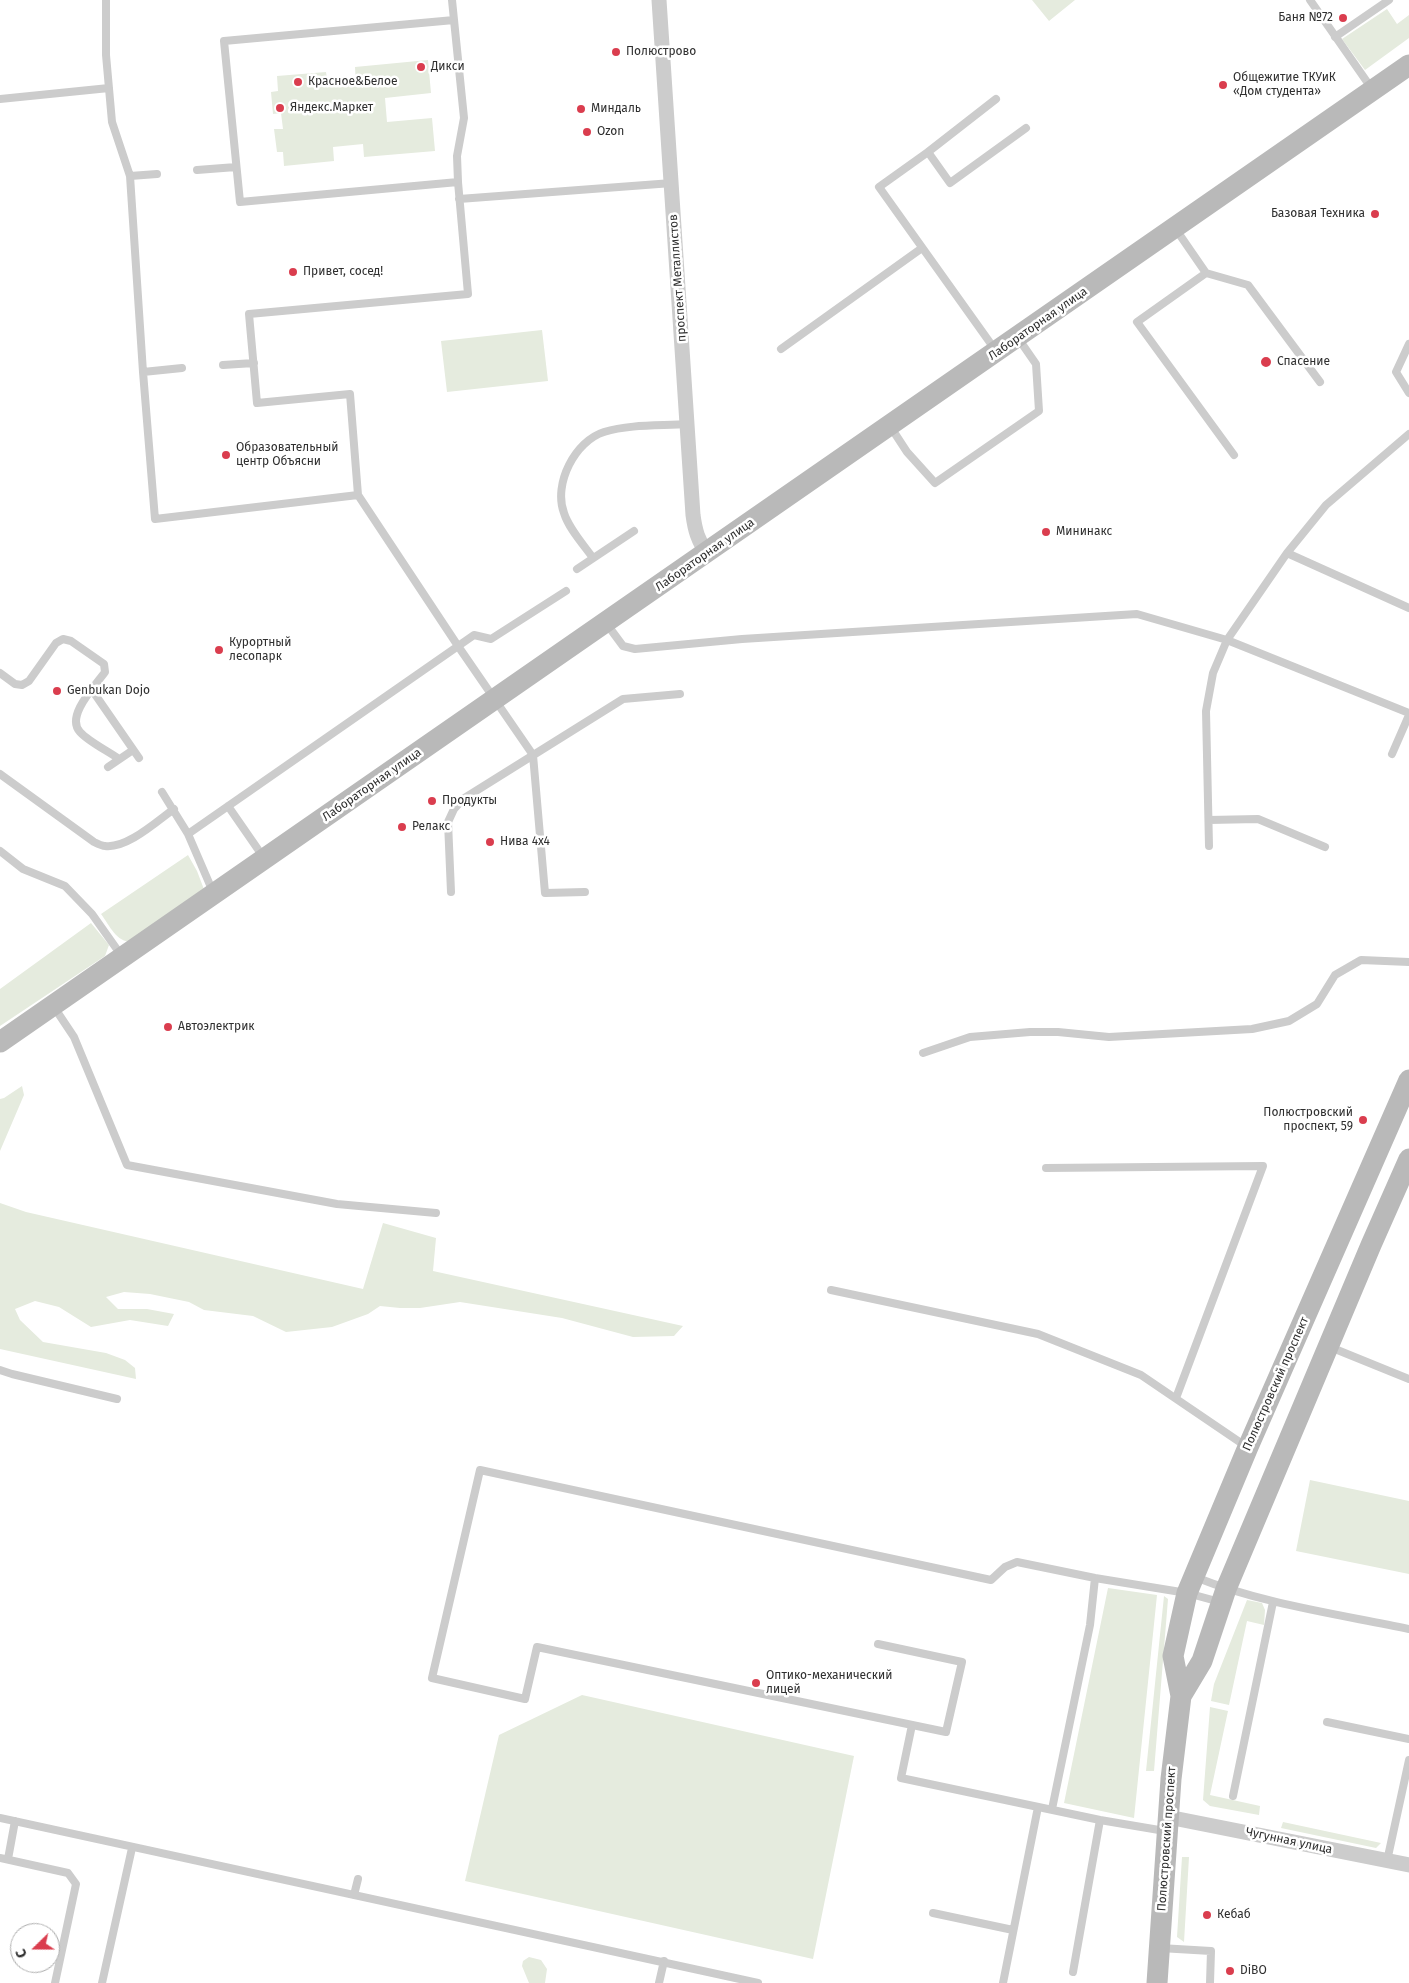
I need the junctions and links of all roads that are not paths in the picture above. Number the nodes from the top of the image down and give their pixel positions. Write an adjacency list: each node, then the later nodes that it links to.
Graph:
1 (106, 0): 9 (lane)
2 (452, 0): 6 (lane)
3 (659, 0): 20 (street, проспект Металлистов)
4 (1310, 0): 7 (lane)
5 (1389, 0): 7 (lane)
6 (454, 20): 15 (lane); 19 (lane)
7 (1335, 36): 10 (lane)
8 (1409, 65): 10 (street, Лабораторная улица)
9 (109, 88): 11 (lane); 18 (lane)
10 (1373, 90): 22 (street, Лабораторная улица)
11 (0, 99)
12 (996, 99): 14 (lane)
13 (1026, 128): 14 (lane)
14 (928, 152): 23 (lane)
15 (236, 167): 16 (lane); 19 (lane)
16 (197, 170)
17 (157, 174): 18 (lane)
18 (130, 176): 32 (lane)
19 (458, 182): 21 (lane)
20 (672, 183): 21 (lane); 35 (street, проспект Металлистов)
21 (459, 199): 29 (lane)
22 (1175, 228): 24 (lane); 25 (street, Лабораторная улица)
23 (922, 248): 27 (lane); 28 (lane)
24 (1206, 273): 33 (lane); 38 (lane)
25 (1018, 338): 28 (street, Лабораторная улица); 36 (lane)
26 (1409, 344): 34 (lane)
27 (781, 349)
28 (997, 352): 36 (street, Лабораторная улица)
29 (254, 363): 30 (lane); 39 (lane)
30 (223, 365)
31 (182, 368): 32 (lane)
32 (142, 372): 39 (lane)
33 (1320, 382)
34 (1409, 393)
35 (688, 424): 41 (street, проспект Металлистов); 43 (lane)
36 (890, 426): 41 (street, Лабораторная улица)
37 (1409, 434): 42 (lane)
38 (1234, 455)
39 (358, 495): 49 (lane)
40 (634, 531): 43 (lane)
41 (706, 553): 47 (street, Лабораторная улица)
42 (1287, 553): 46 (lane); 48 (lane)
43 (593, 558): 44 (lane)
44 (577, 569)
45 (566, 591): 49 (lane)
46 (1409, 608)
47 (606, 623): 48 (lane); 53 (street, Лабораторная улица)
48 (1227, 640): 54 (lane); 65 (lane)
49 (458, 646): 53 (lane); 63 (lane)
50 (0, 674): 51 (lane)
51 (92, 690): 55 (lane); 59 (lane)
52 (680, 694): 57 (lane)
53 (495, 700): 57 (lane); 70 (street, Лабораторная улица)
54 (1409, 714): 56 (lane)
55 (133, 750): 58 (lane); 59 (lane)
56 (1392, 754)
57 (533, 755): 71 (lane); 72 (lane)
58 (139, 758)
59 (119, 759): 60 (lane)
60 (108, 767)
61 (0, 774): 64 (lane)
62 (162, 792): 64 (lane)
63 (228, 806): 66 (lane); 70 (lane)
64 (174, 809): 66 (lane)
65 (1209, 820): 67 (lane); 68 (lane)
66 (188, 834): 73 (lane)
67 (1210, 846)
68 (1325, 847)
69 (0, 852): 74 (lane)
70 (265, 859): 73 (street, Лабораторная улица)
71 (451, 892)
72 (585, 892)
73 (216, 893): 74 (street, Лабораторная улица)
74 (123, 957): 76 (street, Лабораторная улица)
75 (1409, 962): 78 (lane)
76 (53, 1006): 77 (street, Лабораторная улица); 82 (lane)
77 (0, 1042)
78 (923, 1052)
79 (1409, 1080): 83 (street, Полюстровский проспект)
80 (1409, 1159): 84 (street, Полюстровский проспект)
81 (1046, 1168): 89 (lane)
82 (436, 1213)
83 (1342, 1234): 84 (street); 91 (street, Полюстровский проспект)
84 (1371, 1245): 86 (street, Полюстровский проспект)
85 (831, 1290): 89 (lane)
86 (1328, 1346): 88 (lane); 94 (street, Полюстровский проспект)
87 (0, 1370): 90 (lane)
88 (1409, 1379)
89 (1176, 1398): 91 (lane)
90 (117, 1399)
91 (1248, 1447): 93 (street, Полюстровский проспект)
92 (1095, 1578): 93 (lane); 100 (lane); 105 (lane)
93 (1190, 1584): 94 (lane); 94 (lane); 98 (street, Полюстровский проспект)
94 (1224, 1596): 95 (lane); 98 (street, Полюстровский проспект)
95 (1274, 1602): 96 (lane); 103 (lane)
96 (1409, 1629)
97 (878, 1644): 100 (lane)
98 (1181, 1696): 109 (street, Полюстровский проспект)
99 (1327, 1722): 101 (lane)
100 (912, 1725): 104 (lane)
101 (1409, 1739)
102 (1409, 1760): 112 (lane)
103 (1233, 1796)
104 (1038, 1807): 105 (lane); 117 (lane)
105 (1052, 1809): 107 (lane)
106 (0, 1818): 108 (lane)
107 (1100, 1820): 109 (lane); 120 (lane)
108 (15, 1821): 110 (lane); 111 (lane)
109 (1167, 1825): 112 (street, Чугунная улица); 118 (street, Полюстровский проспект)
110 (132, 1848): 115 (lane); 122 (lane)
111 (4, 1859): 121 (lane)
112 (1388, 1861): 113 (street, Чугунная улица)
113 (1409, 1865)
114 (358, 1879): 115 (lane)
115 (354, 1895): 119 (lane)
116 (934, 1913): 117 (lane)
117 (1013, 1930): 125 (lane)
118 (1159, 1948): 126 (street, Полюстровский проспект); 127 (lane)
119 (664, 1961): 123 (lane); 124 (lane)
120 (1073, 1972)
121 (55, 1983)
122 (102, 1983)
123 (659, 1983)
124 (758, 1983)
125 (1003, 1983)
126 (1157, 1983)
127 (1210, 1983)

